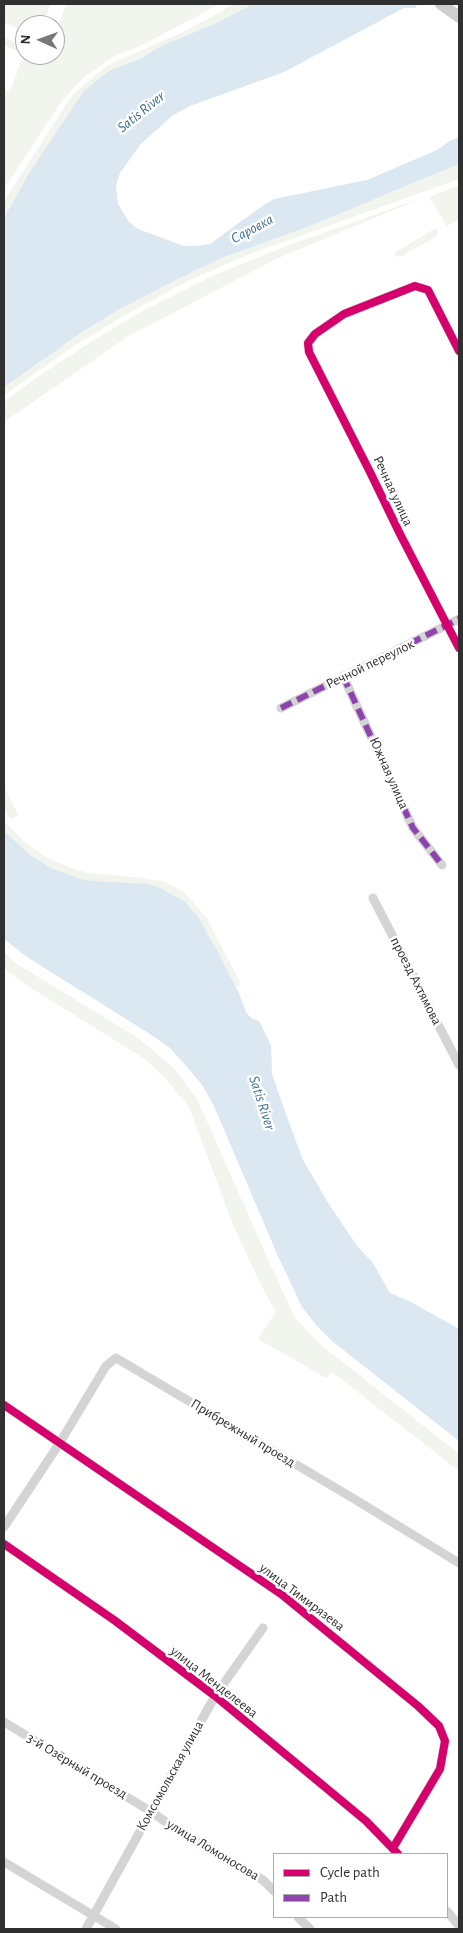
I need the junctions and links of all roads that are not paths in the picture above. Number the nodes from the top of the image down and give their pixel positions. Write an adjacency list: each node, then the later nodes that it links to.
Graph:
1 (441, 4): 2 (main road)
2 (459, 17)
3 (459, 352): 5 (street, Речная улица)
4 (459, 619): 5 (street, Речной переулок)
5 (448, 625): 6 (street, Речная улица); 7 (street, Речной переулок)
6 (459, 648)
7 (343, 676): 8 (street, Речной переулок); 9 (street, Южная улица)
8 (281, 708)
9 (442, 865)
10 (373, 898): 11 (street, проезд Ахтямова)
11 (459, 1065)
12 (4, 1405): 13 (street, улица Тимирязева)
13 (59, 1444): 14 (street); 16 (street, Прибрежный проезд); 21 (street, улица Тимирязева)
14 (4, 1526)
15 (4, 1544): 18 (street, улица Менделеева)
16 (459, 1563)
17 (263, 1628): 18 (street, Комсомольская улица)
18 (215, 1696): 20 (street, Комсомольская улица); 21 (street, улица Менделеева)
19 (4, 1722): 20 (street, 3-й Озёрный проезд)
20 (150, 1811): 23 (street, улица Ломоносова); 25 (street, Комсомольская улица)
21 (395, 1851)
22 (4, 1862): 25 (street)
23 (273, 1890)
24 (448, 1912): 27 (street)
25 (94, 1916): 28 (street, Комсомольская улица); 29 (street)
26 (299, 1918): 30 (street)
27 (459, 1926)
28 (86, 1929)
29 (116, 1929)
30 (310, 1929)

